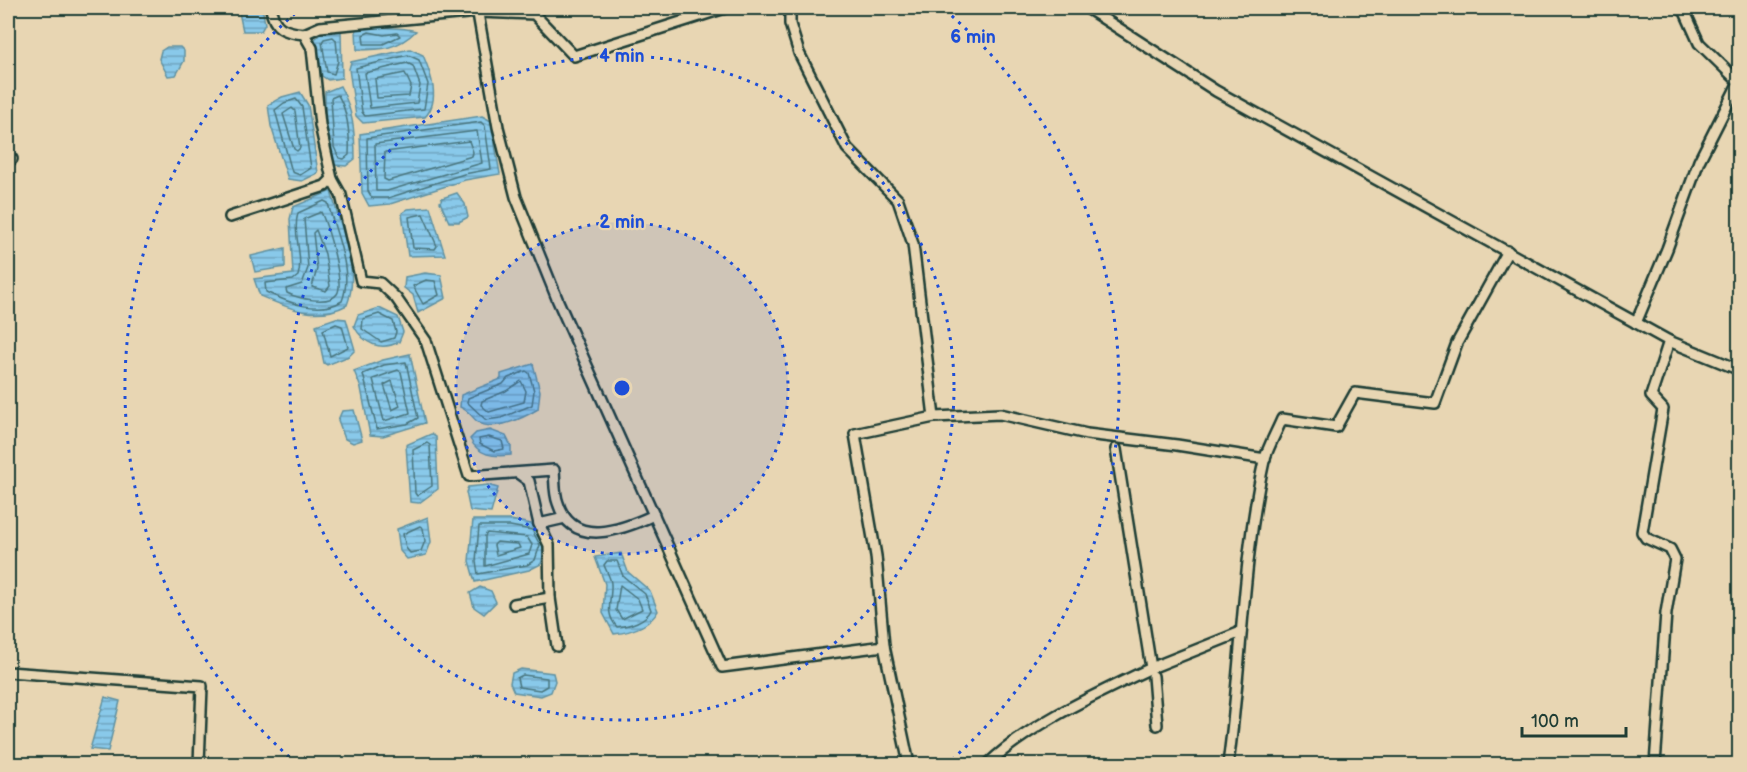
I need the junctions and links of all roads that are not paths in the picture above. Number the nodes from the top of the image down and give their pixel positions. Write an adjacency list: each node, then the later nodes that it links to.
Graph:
1 (271, 8): 7 (street)
2 (724, 8): 6 (street)
3 (790, 8): 14 (street)
4 (1087, 8): 10 (street)
5 (1679, 8): 11 (street)
6 (477, 10): 7 (street); 18 (street)
7 (304, 34): 8 (street)
8 (332, 178): 9 (street); 17 (street)
9 (230, 218)
10 (1508, 251): 11 (street); 16 (street)
11 (1636, 323): 12 (street)
12 (1669, 341): 13 (street); 33 (street)
13 (1740, 370)
14 (934, 417): 16 (street); 25 (street)
15 (1116, 449): 27 (street)
16 (1265, 459): 23 (street)
17 (519, 473): 19 (street); 20 (street)
18 (654, 515): 19 (street); 25 (street)
19 (565, 518): 20 (street)
20 (539, 524): 21 (street)
21 (550, 598): 22 (street); 24 (street)
22 (514, 604)
23 (1241, 632): 27 (street); 32 (street)
24 (557, 646)
25 (885, 646): 30 (street)
26 (8, 672): 29 (street)
27 (1152, 672): 28 (street); 31 (street)
28 (1157, 725)
29 (199, 765)
30 (909, 765)
31 (988, 765)
32 (1228, 765)
33 (1655, 765)

